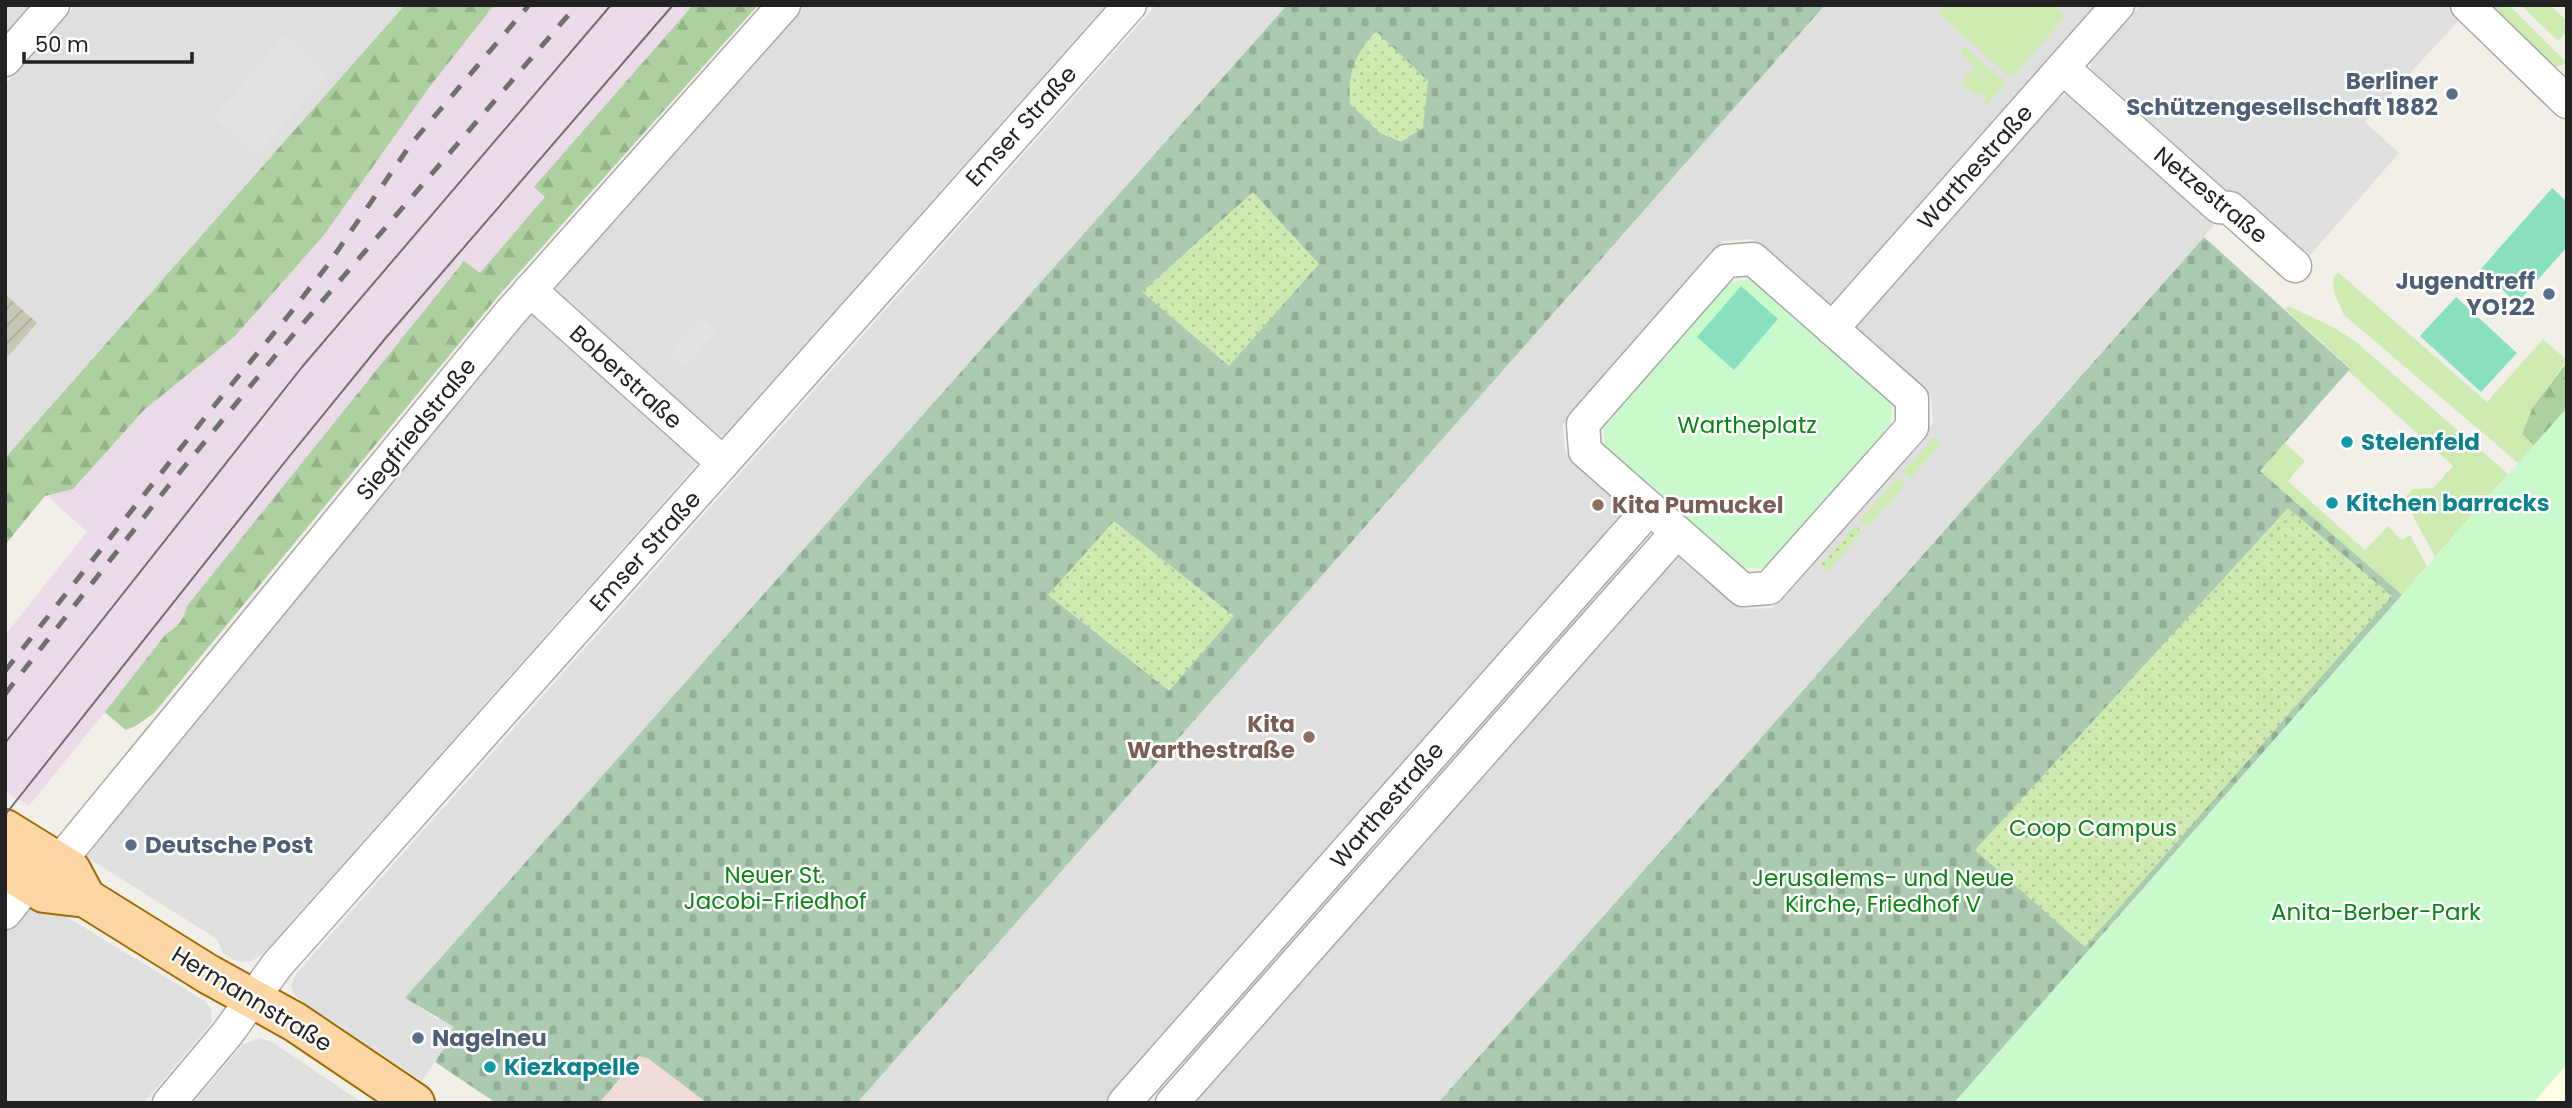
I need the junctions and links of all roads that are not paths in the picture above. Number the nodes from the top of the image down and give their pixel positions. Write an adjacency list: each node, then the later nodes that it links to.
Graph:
1 (53, 5): 6 (street)
2 (784, 5): 10 (street, Siegfriedstraße)
3 (1130, 5): 12 (street, Emser Straße)
4 (2118, 5): 7 (street, Warthestraße)
5 (2468, 5): 8 (street)
6 (5, 60)
7 (2063, 68): 9 (street, Netzestraße); 11 (street, Warthestraße)
8 (2567, 102)
9 (2295, 266)
10 (530, 290): 12 (street, Boberstraße); 16 (street, Siegfriedstraße)
11 (1832, 329): 13 (street); 14 (street)
12 (723, 463): 18 (street, Emser Straße)
13 (1650, 508): 14 (street); 21 (street, Warthestraße)
14 (1677, 532): 22 (street, Warthestraße)
15 (5, 829): 16 (main road, Hermannstraße)
16 (31, 872): 17 (street, Siegfriedstraße); 18 (main road, Hermannstraße)
17 (5, 913)
18 (253, 998): 19 (street, Emser Straße); 20 (main road, Hermannstraße)
19 (169, 1103)
20 (415, 1103)
21 (1124, 1103)
22 (1172, 1103)

